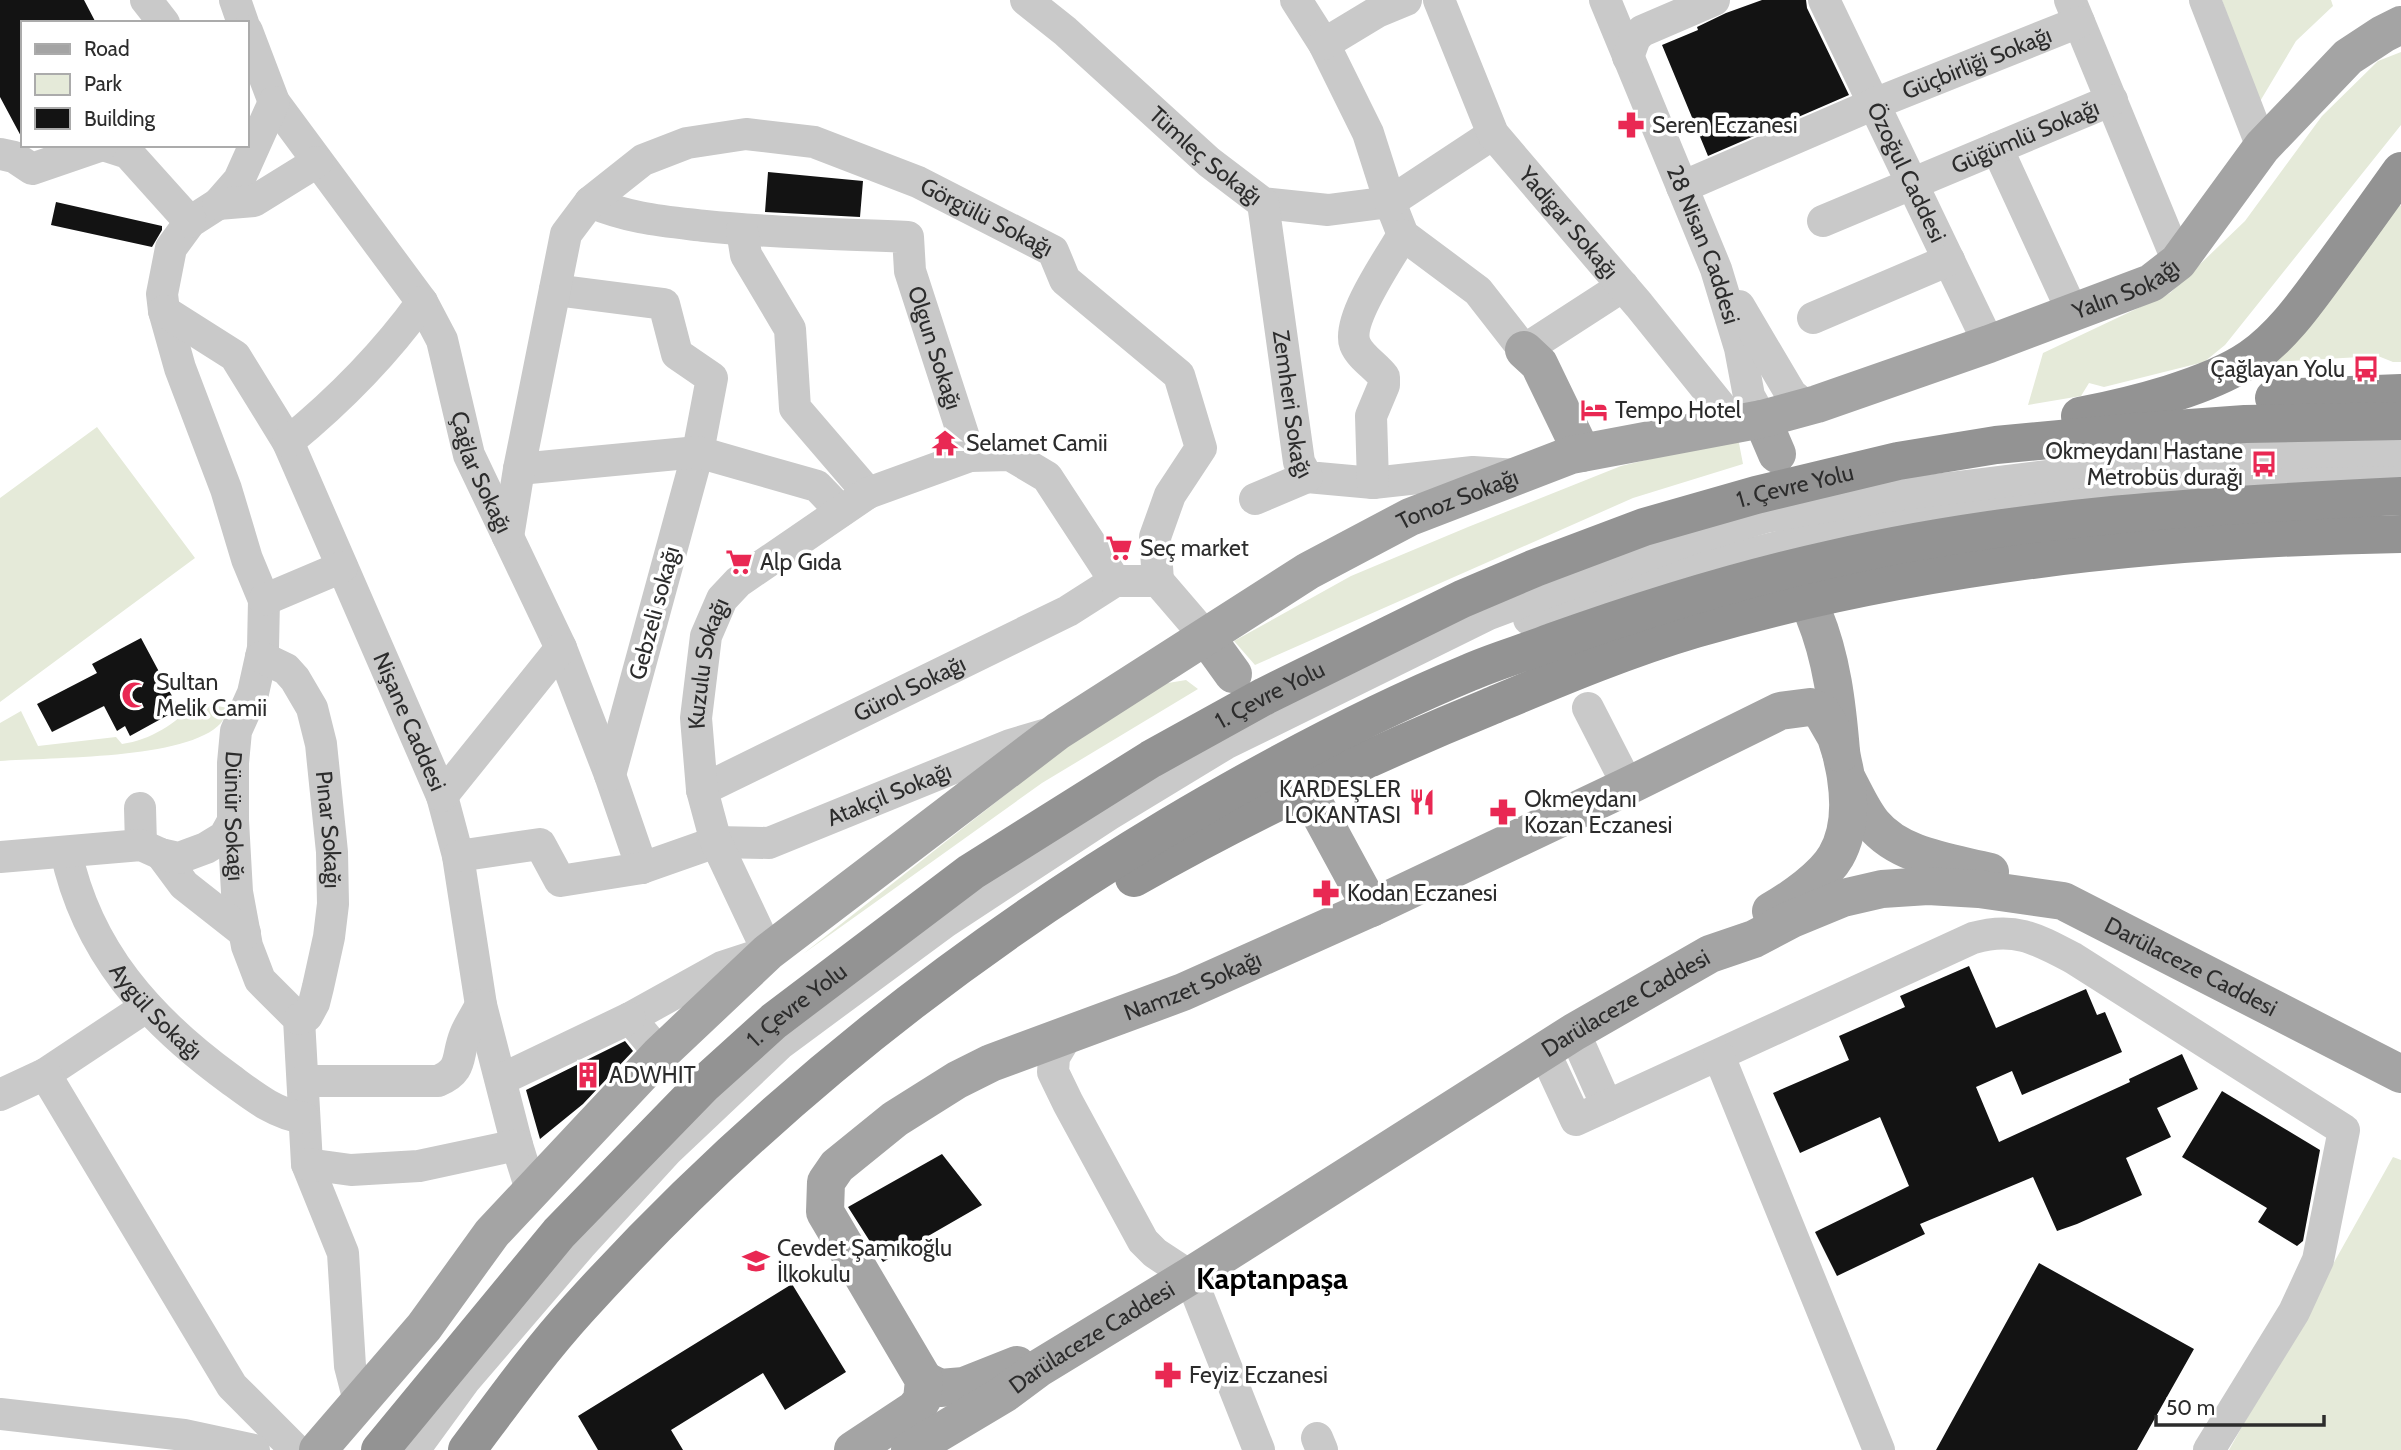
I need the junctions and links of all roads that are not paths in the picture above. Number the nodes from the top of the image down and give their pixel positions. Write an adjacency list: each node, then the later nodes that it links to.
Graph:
1 (146, 0): 11 (street)
2 (1026, 0): 32 (street, Tümleç Sokağı)
3 (1296, 0): 14 (street)
4 (1406, 0): 14 (street)
5 (1439, 0): 20 (street, Yadigar Sokağı)
6 (1605, 0): 15 (street, 28 Nisan Caddesi)
7 (1714, 0): 15 (street)
8 (1824, 0): 18 (street, Özoğul Caddesi)
9 (2205, 0): 23 (street)
10 (2074, 11): 16 (street); 18 (street, Güçbirliği Sokağı)
11 (162, 21)
12 (2401, 26): 23 (main road, Yalın Sokağı)
13 (248, 33): 17 (street, Çağlar Sokağı)
14 (1324, 44): 31 (street)
15 (1628, 57): 29 (street, 28 Nisan Caddesi)
16 (2112, 100): 24 (street, Güğümlü Sokağı); 39 (street)
17 (274, 102): 19 (street); 26 (street, Çağlar Sokağı); 33 (street, Dünür Sokağı)
18 (1874, 104): 28 (street, Özoğul Caddesi); 29 (street, Güçbirliği Sokağı)
19 (248, 119)
20 (1493, 134): 31 (street); 41 (street, Yadigar Sokağı)
21 (97, 147): 25 (street)
22 (110, 147): 35 (street)
23 (2262, 147): 39 (main road, Yalın Sokağı)
24 (1997, 148): 28 (street, Güğümlü Sokağı); 45 (street)
25 (0, 154)
26 (317, 162): 33 (street, Dünür Sokağı); 43 (street, Çağlar Sokağı)
27 (2398, 176): 51 (highway)
28 (1912, 183): 34 (street, Güğümlü Sokağı); 38 (street, Özoğul Caddesi)
29 (1682, 187): 40 (street, 28 Nisan Caddesi)
30 (590, 202): 36 (street); 42 (street); 74 (street, Görgülü Sokağı)
31 (1390, 202): 32 (street, Tümleç Sokağı); 37 (street)
32 (1263, 203): 64 (street, Zemheri Sokağı)
33 (218, 204): 35 (street, Dünür Sokağı)
34 (1823, 221)
35 (190, 222): 44 (street, Dünür Sokağı)
36 (742, 230): 60 (street, Olgun Sokağı); 66 (street)
37 (1403, 235): 48 (street); 65 (street)
38 (1949, 260): 46 (street); 47 (street, Özoğul Caddesi)
39 (2178, 262): 45 (main road, Yalın Sokağı)
40 (1716, 269): 50 (street); 52 (street, 28 Nisan Caddesi)
41 (1623, 286): 48 (street); 52 (street, Yadigar Sokağı)
42 (555, 290): 57 (street, Gebzeli sokağı); 61 (street)
43 (422, 302): 54 (street); 71 (street, Çağlar Sokağı)
44 (164, 311): 54 (street, Nişane Caddesi); 75 (street, Dünür Sokağı)
45 (2073, 313): 47 (main road, Yalın Sokağı)
46 (1813, 318)
47 (1989, 344): 50 (main road, Yalın Sokağı)
48 (1524, 349): 59 (main road)
49 (2401, 393): 51 (highway)
50 (1817, 404): 52 (main road, Yalın Sokağı)
51 (2125, 407): 55 (highway)
52 (1748, 421): 58 (main road, 28 Nisan Caddesi); 59 (main road, Tonoz Sokağı)
53 (2401, 421): 55 (highway, 1. Çevre Yolu)
54 (288, 442): 72 (street, Nişane Caddesi)
55 (1996, 445): 129 (highway, 1. Çevre Yolu)
56 (2401, 450): 130 (street)
57 (698, 452): 61 (street); 69 (street); 84 (street, Gebzeli sokağı)
58 (1777, 454)
59 (1573, 455): 63 (main road, Tonoz Sokağı)
60 (970, 456): 66 (street, Kuzulu Sokağı); 73 (street, Kuzulu Sokağı)
61 (519, 468): 71 (street)
62 (2401, 472): 131 (street)
63 (1518, 475): 65 (street, Zemheri Sokağı); 76 (main road, Tonoz Sokağı)
64 (1307, 477): 65 (street, Zemheri Sokağı); 68 (street)
65 (1373, 483)
66 (868, 493): 69 (street, Kuzulu Sokağı)
67 (2401, 496): 113 (highway)
68 (1255, 499)
69 (841, 511): 86 (street, Kuzulu Sokağı)
70 (2401, 534): 113 (highway)
71 (508, 537): 77 (street, Çağlar Sokağı)
72 (342, 567): 75 (street); 88 (street, Nişane Caddesi)
73 (1115, 581): 74 (street); 86 (street, Gürol Sokağı)
74 (1158, 581): 76 (street)
75 (264, 600): 78 (street, Dünür Sokağı)
76 (1207, 638): 79 (main road); 82 (main road, Tonoz Sokağı)
77 (561, 648): 84 (street, Çağlar Sokağı); 88 (street)
78 (261, 657): 90 (street, Dünür Sokağı); 105 (street, Pınar Sokağı)
79 (1233, 674)
80 (1588, 708): 85 (street)
81 (1780, 711): 83 (main road, Namzet Sokağı); 83 (main road, Namzet Sokağı); 85 (main road, Namzet Sokağı)
82 (1058, 731): 91 (street, Atakçil Sokağı); 100 (main road, Tonoz Sokağı)
83 (1844, 765): 97 (main road); 101 (main road)
84 (610, 775): 96 (street, Çağlar Sokağı)
85 (1628, 786): 98 (main road, Namzet Sokağı)
86 (702, 790): 91 (street, Kuzulu Sokağı)
87 (1308, 792): 98 (main road)
88 (442, 796): 94 (street, Nişane Caddesi)
89 (140, 808): 92 (street)
90 (233, 821): 92 (street); 99 (street, Dünür Sokağı)
91 (716, 842): 96 (street); 100 (street, Kuzulu Sokağı)
92 (151, 850): 93 (street); 99 (street)
93 (66, 852): 95 (street); 103 (street, Aygül Sokağı)
94 (458, 856): 96 (street); 102 (street, Nişane Caddesi)
95 (0, 857)
96 (642, 868)
97 (2063, 901): 101 (main road, Darülaceze Caddesi); 111 (main road, Darülaceze Caddesi)
98 (1371, 908): 106 (main road, Namzet Sokağı)
99 (245, 933): 105 (street, Dünür Sokağı)
100 (768, 952): 104 (street); 108 (main road, Tonoz Sokağı)
101 (1710, 954): 107 (main road, Darülaceze Caddesi)
102 (481, 1005): 112 (street, Nişane Caddesi); 114 (street)
103 (146, 1007): 110 (street); 116 (street, Aygül Sokağı)
104 (629, 1018): 108 (street); 112 (street)
105 (299, 1019): 114 (street)
106 (1066, 1037): 120 (street); 122 (main road, Namzet Sokağı)
107 (1559, 1041): 109 (street); 120 (main road, Darülaceze Caddesi)
108 (660, 1054): 119 (main road, Tonoz Sokağı)
109 (1719, 1056): 136 (street); 137 (street)
110 (46, 1074): 115 (street); 127 (street)
111 (2401, 1074)
112 (502, 1079): 117 (street, Nişane Caddesi)
113 (812, 1080): 132 (highway)
114 (303, 1081): 116 (street)
115 (0, 1095)
116 (304, 1118): 118 (street)
117 (517, 1145): 118 (street); 119 (street, Nişane Caddesi)
118 (307, 1164): 123 (street)
119 (532, 1193): 123 (main road, Tonoz Sokağı)
120 (1190, 1276): 121 (main road, Darülaceze Caddesi); 135 (street)
121 (1039, 1368): 122 (main road); 134 (main road, Darülaceze Caddesi)
122 (924, 1380): 133 (main road)
123 (359, 1401): 128 (main road, Tonoz Sokağı)
124 (0, 1414): 125 (street)
125 (180, 1443): 126 (street)
126 (254, 1450)
127 (296, 1450)
128 (318, 1450)
129 (380, 1450)
130 (414, 1450)
131 (431, 1450)
132 (467, 1450)
133 (853, 1450)
134 (910, 1450)
135 (1259, 1450)
136 (1879, 1450)
137 (2209, 1450)

